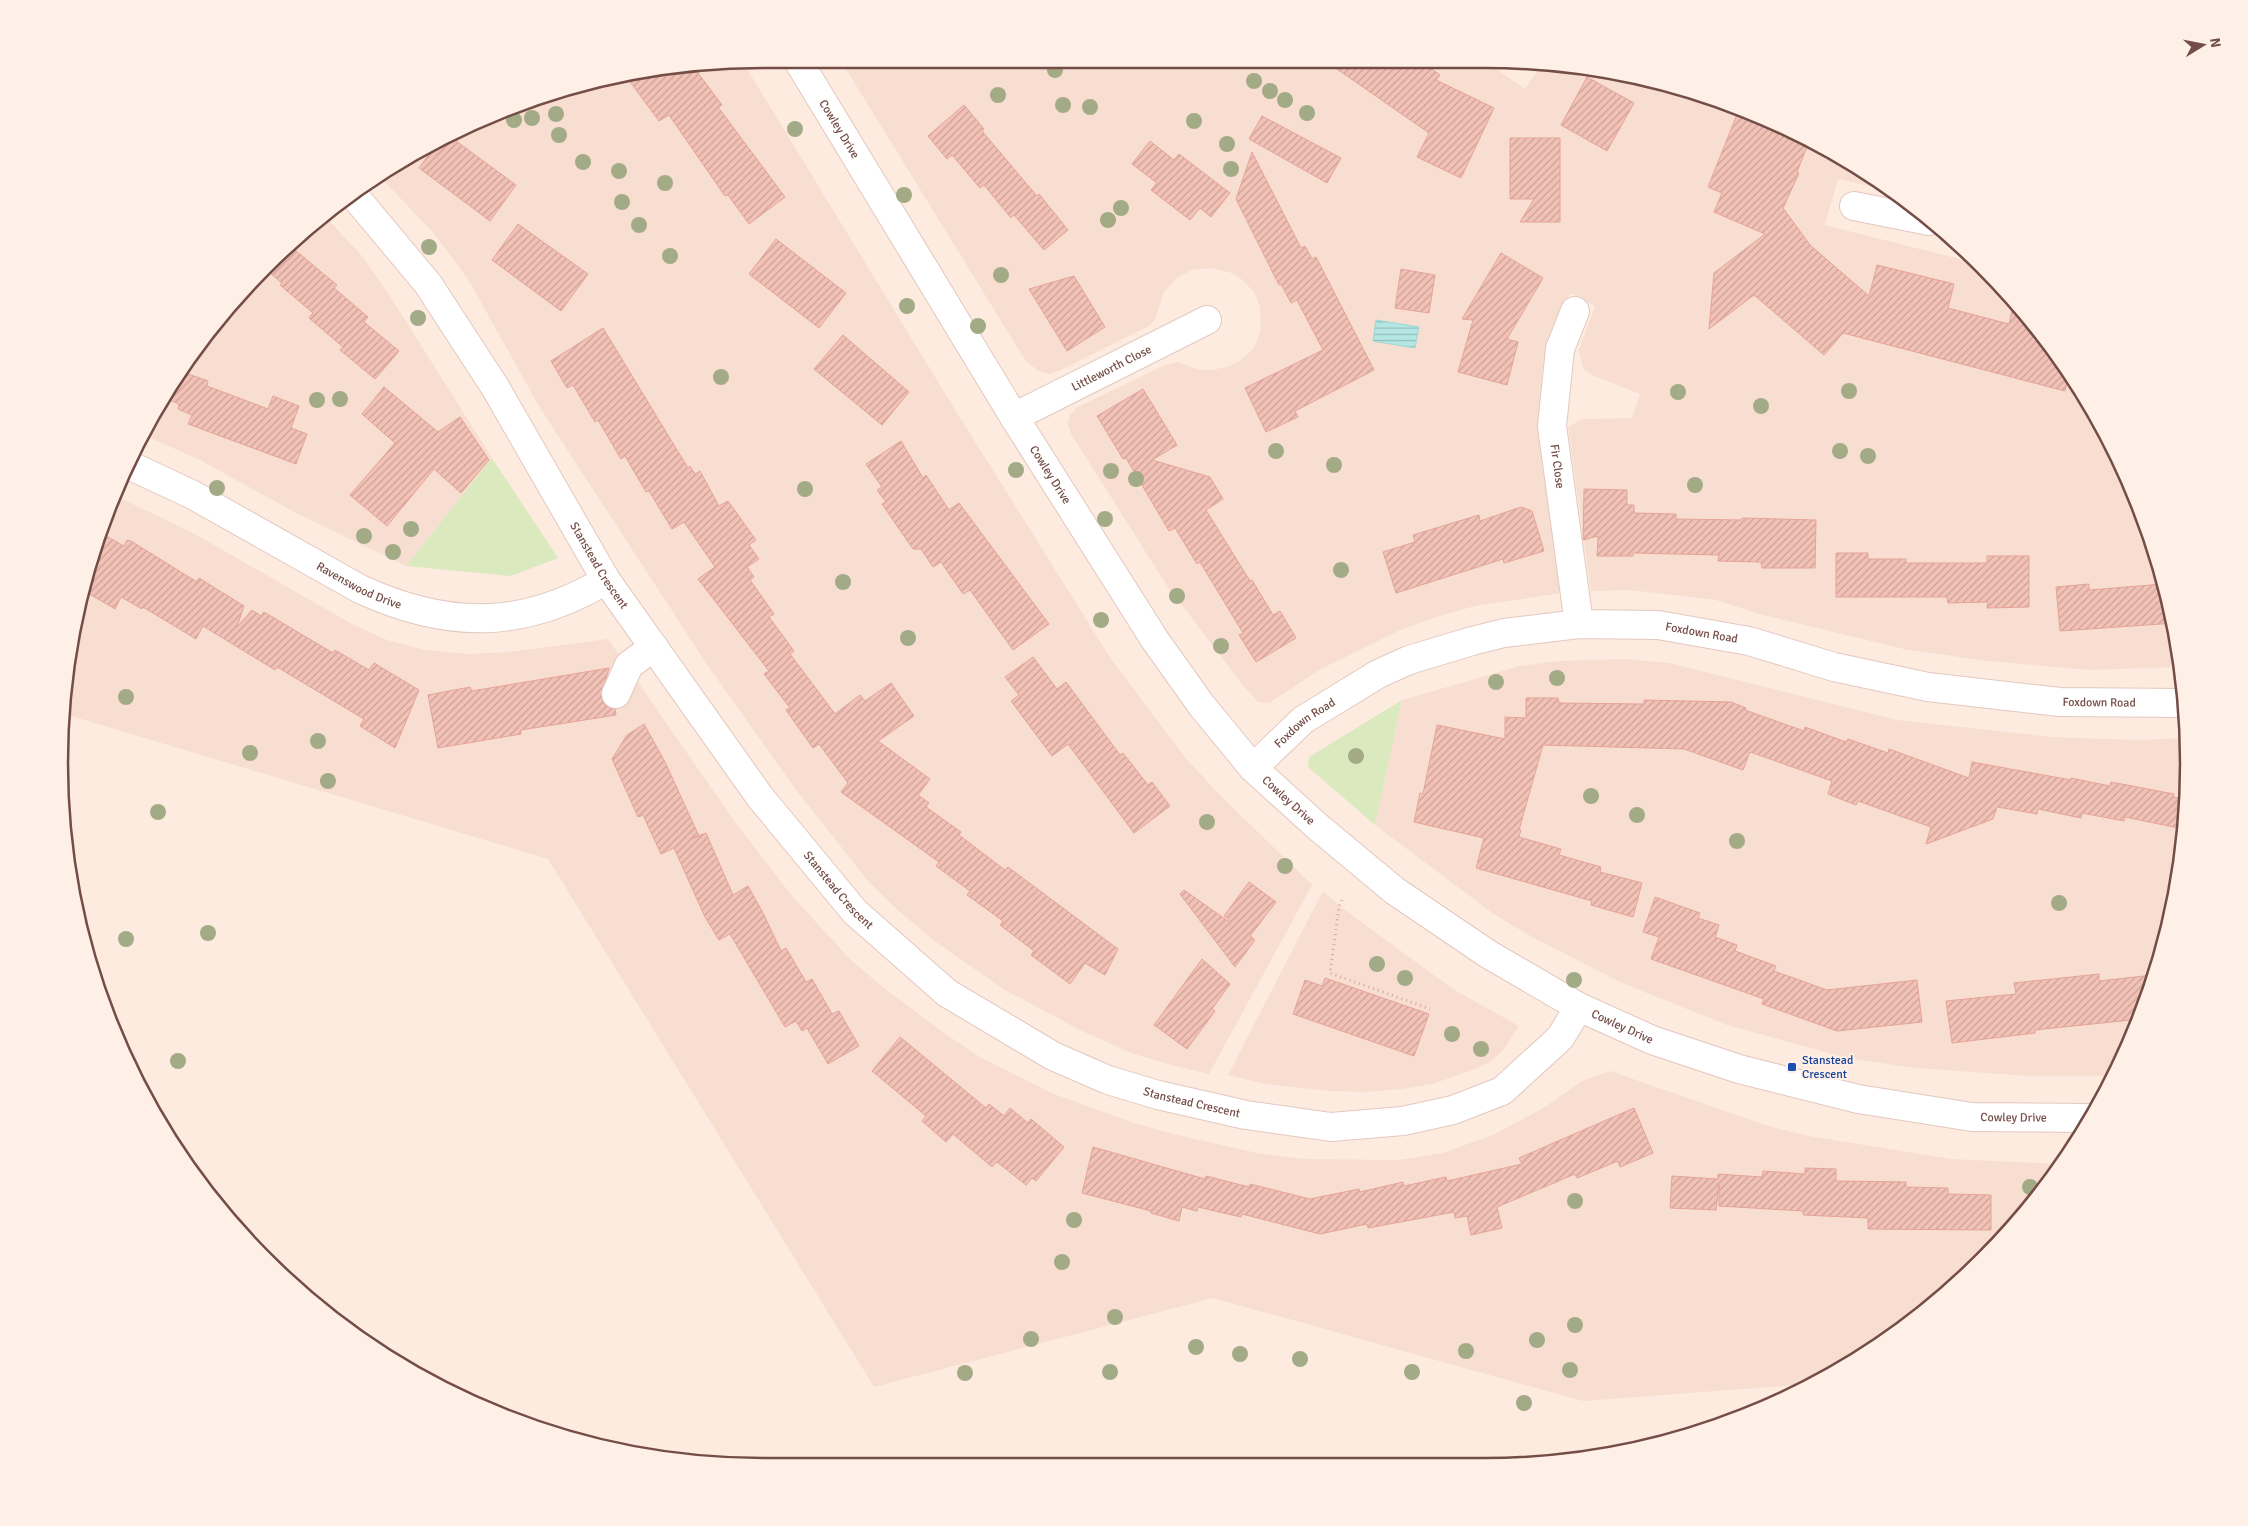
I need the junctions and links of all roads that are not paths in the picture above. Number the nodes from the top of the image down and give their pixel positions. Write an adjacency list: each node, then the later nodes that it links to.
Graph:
1 (802, 68): 7 (street, Cowley Drive)
2 (357, 199): 9 (street, Stanstead Crescent)
3 (1854, 206): 4 (street)
4 (1918, 219)
5 (1575, 311): 10 (street, Fir Close)
6 (1207, 320): 7 (street, Littleworth Close)
7 (1014, 417): 14 (street, Cowley Drive)
8 (134, 467): 9 (street, Ravenswood Drive)
9 (606, 580): 11 (street, Stanstead Crescent)
10 (1579, 624): 13 (street, Foxdown Road); 14 (street, Foxdown Road)
11 (654, 647): 12 (street); 15 (street, Stanstead Crescent)
12 (616, 694)
13 (2178, 703)
14 (1253, 768): 15 (street, Cowley Drive)
15 (1579, 1007): 16 (street, Cowley Drive)
16 (2083, 1118)

